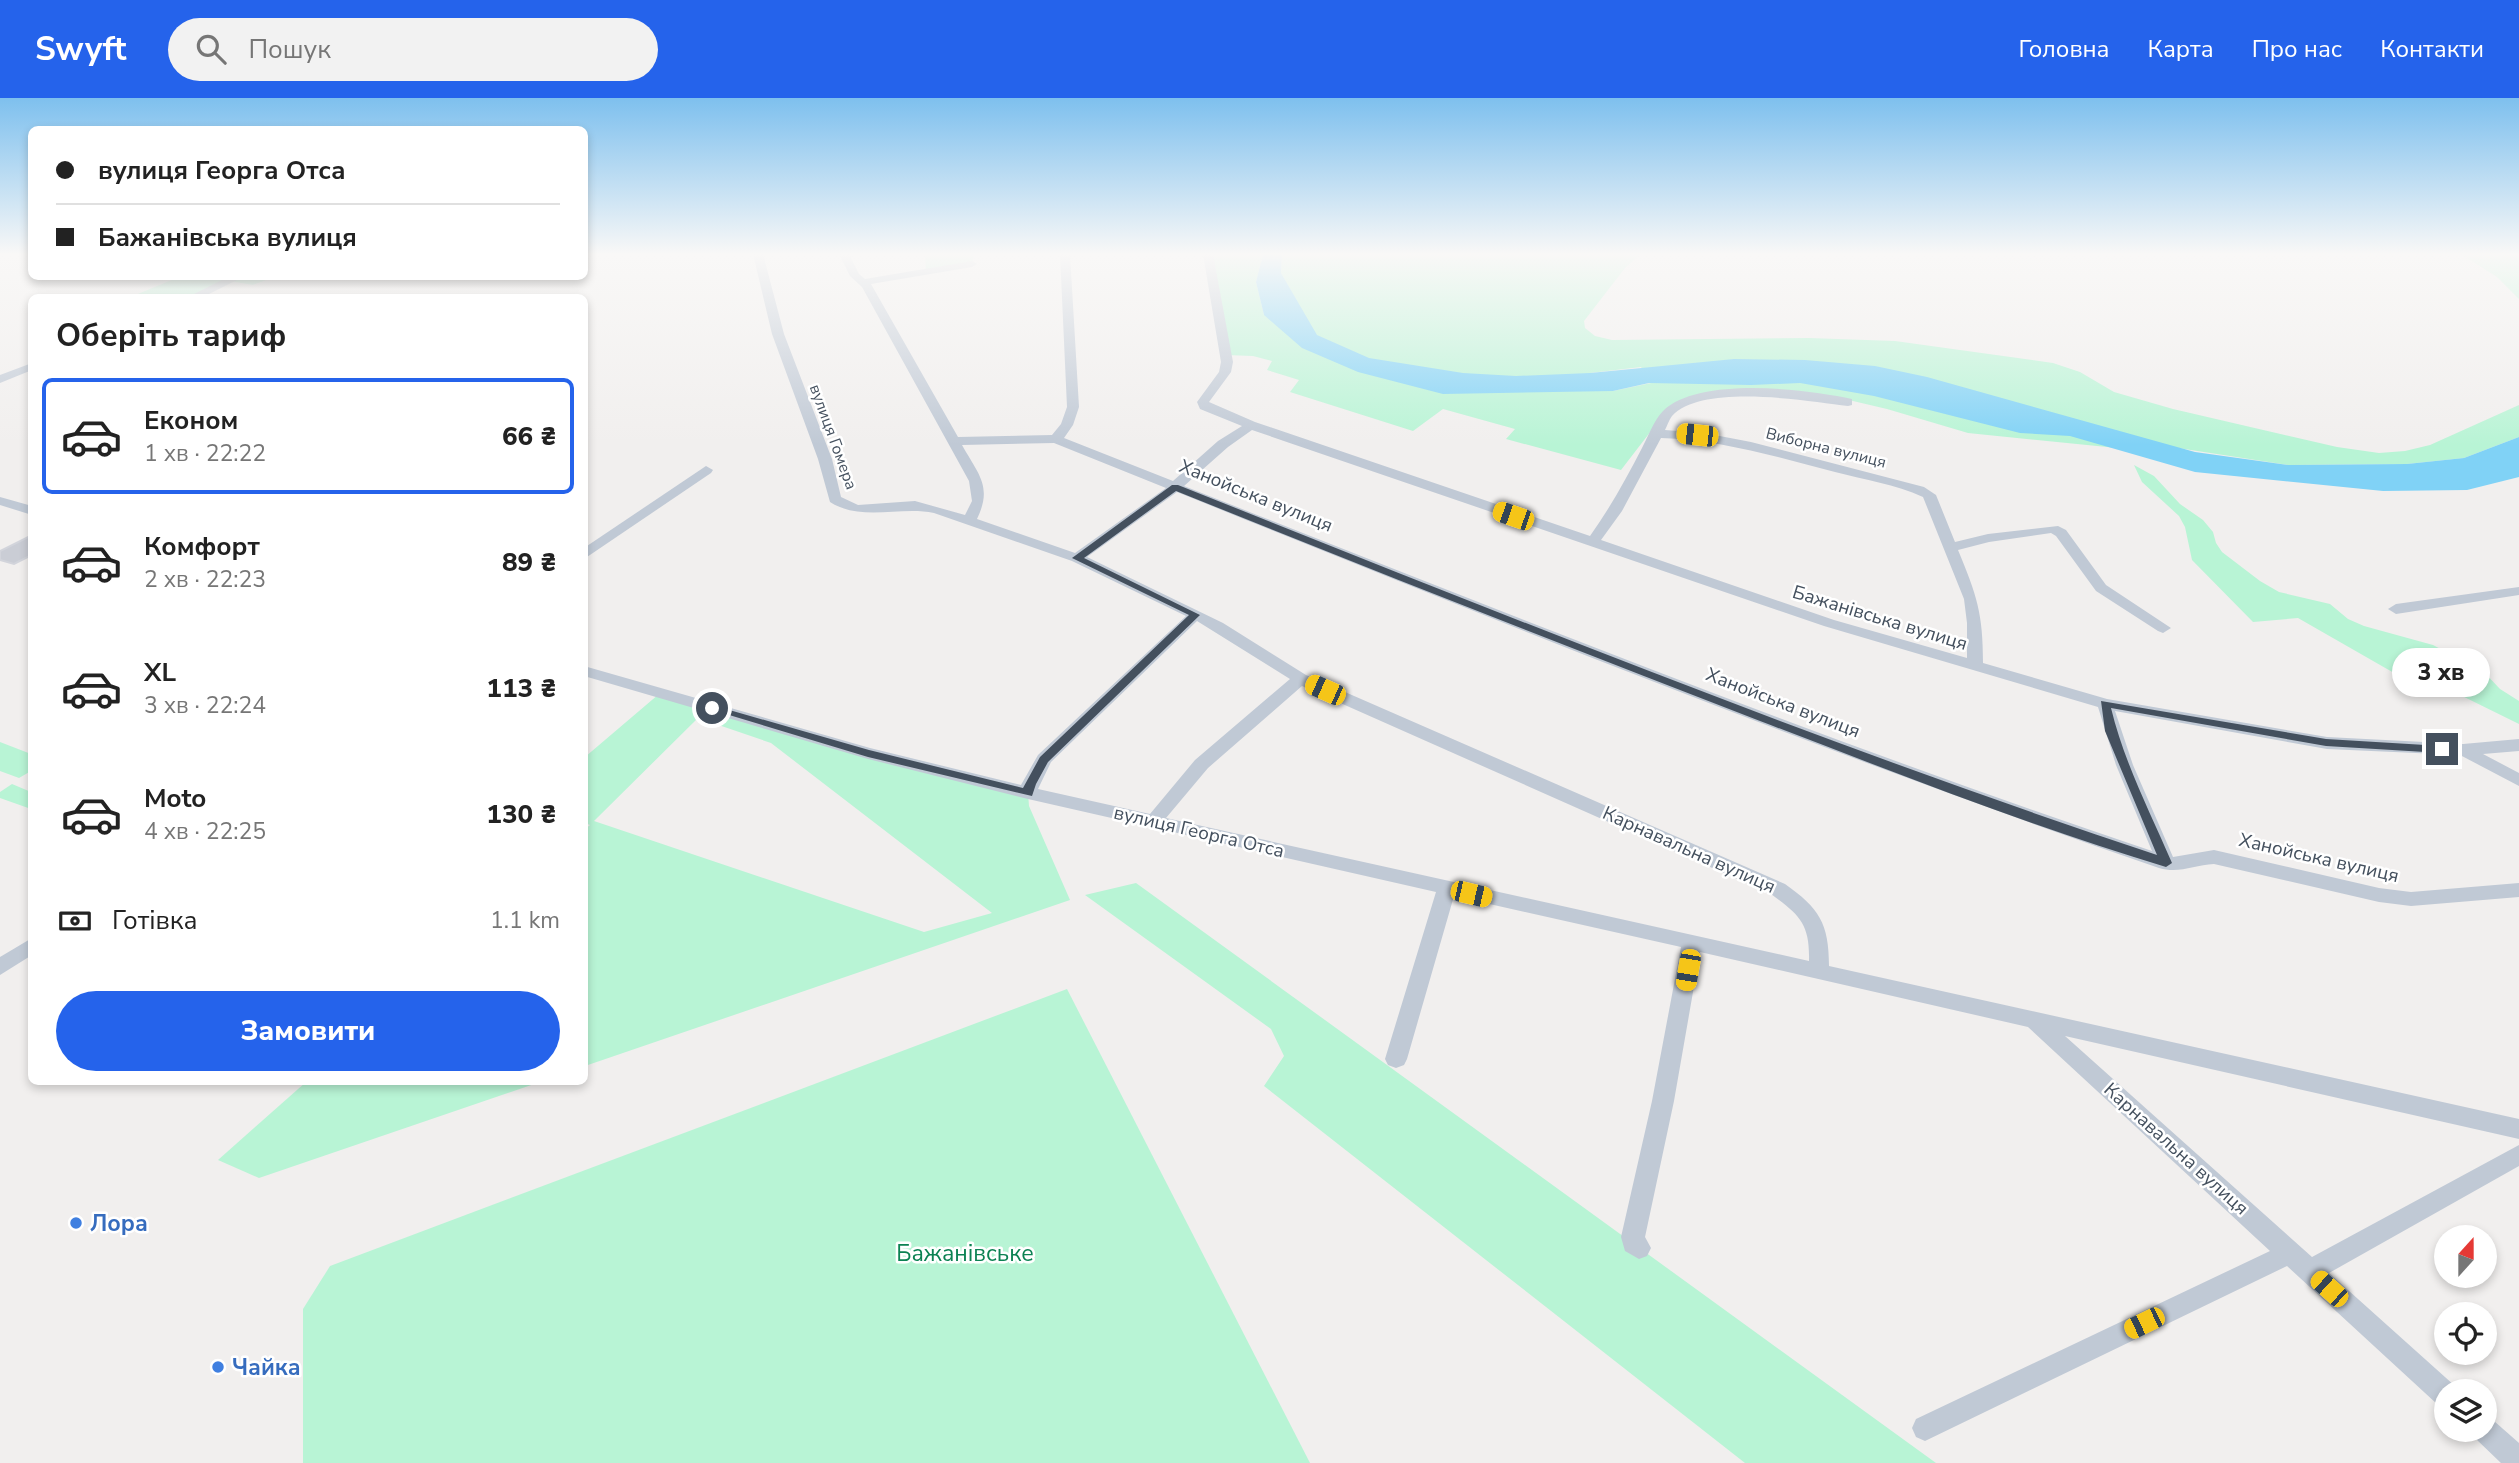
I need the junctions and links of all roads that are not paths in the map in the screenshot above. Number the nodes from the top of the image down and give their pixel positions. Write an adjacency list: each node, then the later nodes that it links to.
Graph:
1 (774, 318): 16 (street, вулиця Гомера)
2 (883, 318): 11 (street)
3 (1068, 318): 10 (street)
4 (1220, 318): 8 (street, Бажанівська вулиця)
5 (28, 368): 6 (street)
6 (0, 379)
7 (1848, 402): 9 (street, Виборна вулиця)
8 (1251, 425): 13 (street); 17 (street, Бажанівська вулиця)
9 (1658, 434): 17 (street, Виборна вулиця); 18 (street, Виборна вулиця)
10 (1056, 439): 11 (street); 13 (street, Ханойська вулиця)
11 (953, 441): 16 (street)
12 (706, 470): 19 (street)
13 (1175, 487): 20 (street); 34 (street, Ханойська вулиця)
14 (0, 501): 15 (street)
15 (28, 510)
16 (969, 521): 20 (street, вулиця Гомера)
17 (1592, 543): 25 (street, Бажанівська вулиця)
18 (1950, 548): 24 (street); 25 (street, Виборна вулиця)
19 (588, 552)
20 (1077, 558): 23 (street, Карнавальна вулиця)
21 (2519, 592): 22 (street)
22 (2396, 609)
23 (1195, 615): 27 (street, Карнавальна вулиця); 32 (street)
24 (2163, 628)
25 (1975, 668): 28 (street, Бажанівська вулиця)
26 (588, 672): 32 (street, вулиця Георга Отса)
27 (1300, 679): 33 (street); 40 (street, Карнавальна вулиця)
28 (2105, 704): 30 (street, Бажанівська вулиця); 34 (street)
29 (2519, 745): 30 (street, Бажанівська вулиця)
30 (2463, 750): 31 (street)
31 (2519, 780)
32 (1028, 793): 33 (street, вулиця Георга Отса)
33 (1154, 821): 35 (street, вулиця Георга Отса)
34 (2166, 863): 36 (street, Ханойська вулиця)
35 (1447, 888): 37 (street, вулиця Георга Отса); 42 (street)
36 (2519, 890)
37 (1692, 944): 40 (street, вулиця Георга Отса); 45 (street)
38 (28, 947): 39 (street)
39 (0, 967)
40 (1819, 971): 41 (street, Карнавальна вулиця)
41 (2034, 1020): 43 (street); 46 (street, Карнавальна вулиця)
42 (1396, 1059)
43 (2519, 1129)
44 (2519, 1155): 47 (street)
45 (1639, 1248)
46 (2290, 1253): 47 (street, Карнавальна вулиця); 49 (street)
47 (2310, 1271): 48 (street, Карнавальна вулиця)
48 (2434, 1384)
49 (1925, 1428)
50 (2497, 1441): 51 (street)
51 (2519, 1461)

